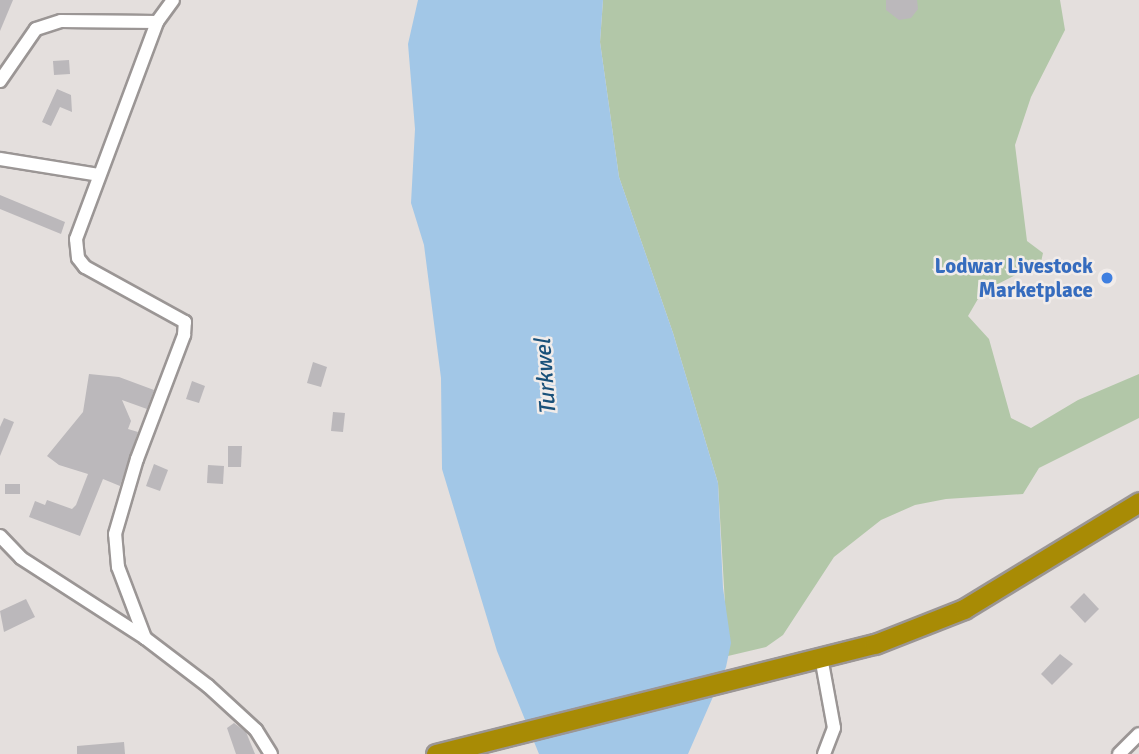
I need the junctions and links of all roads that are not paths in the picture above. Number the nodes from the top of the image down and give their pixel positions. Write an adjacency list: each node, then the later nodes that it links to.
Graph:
1 (173, 0): 2 (street)
2 (157, 22): 3 (street); 5 (street)
3 (0, 80)
4 (0, 159): 5 (street)
5 (99, 175): 8 (street)
6 (1135, 502): 9 (highway)
7 (0, 537): 8 (street)
8 (145, 638): 11 (street)
9 (821, 657): 12 (highway); 13 (street)
10 (1139, 734): 14 (street)
11 (271, 754)
12 (436, 754)
13 (824, 754)
14 (1119, 754)

